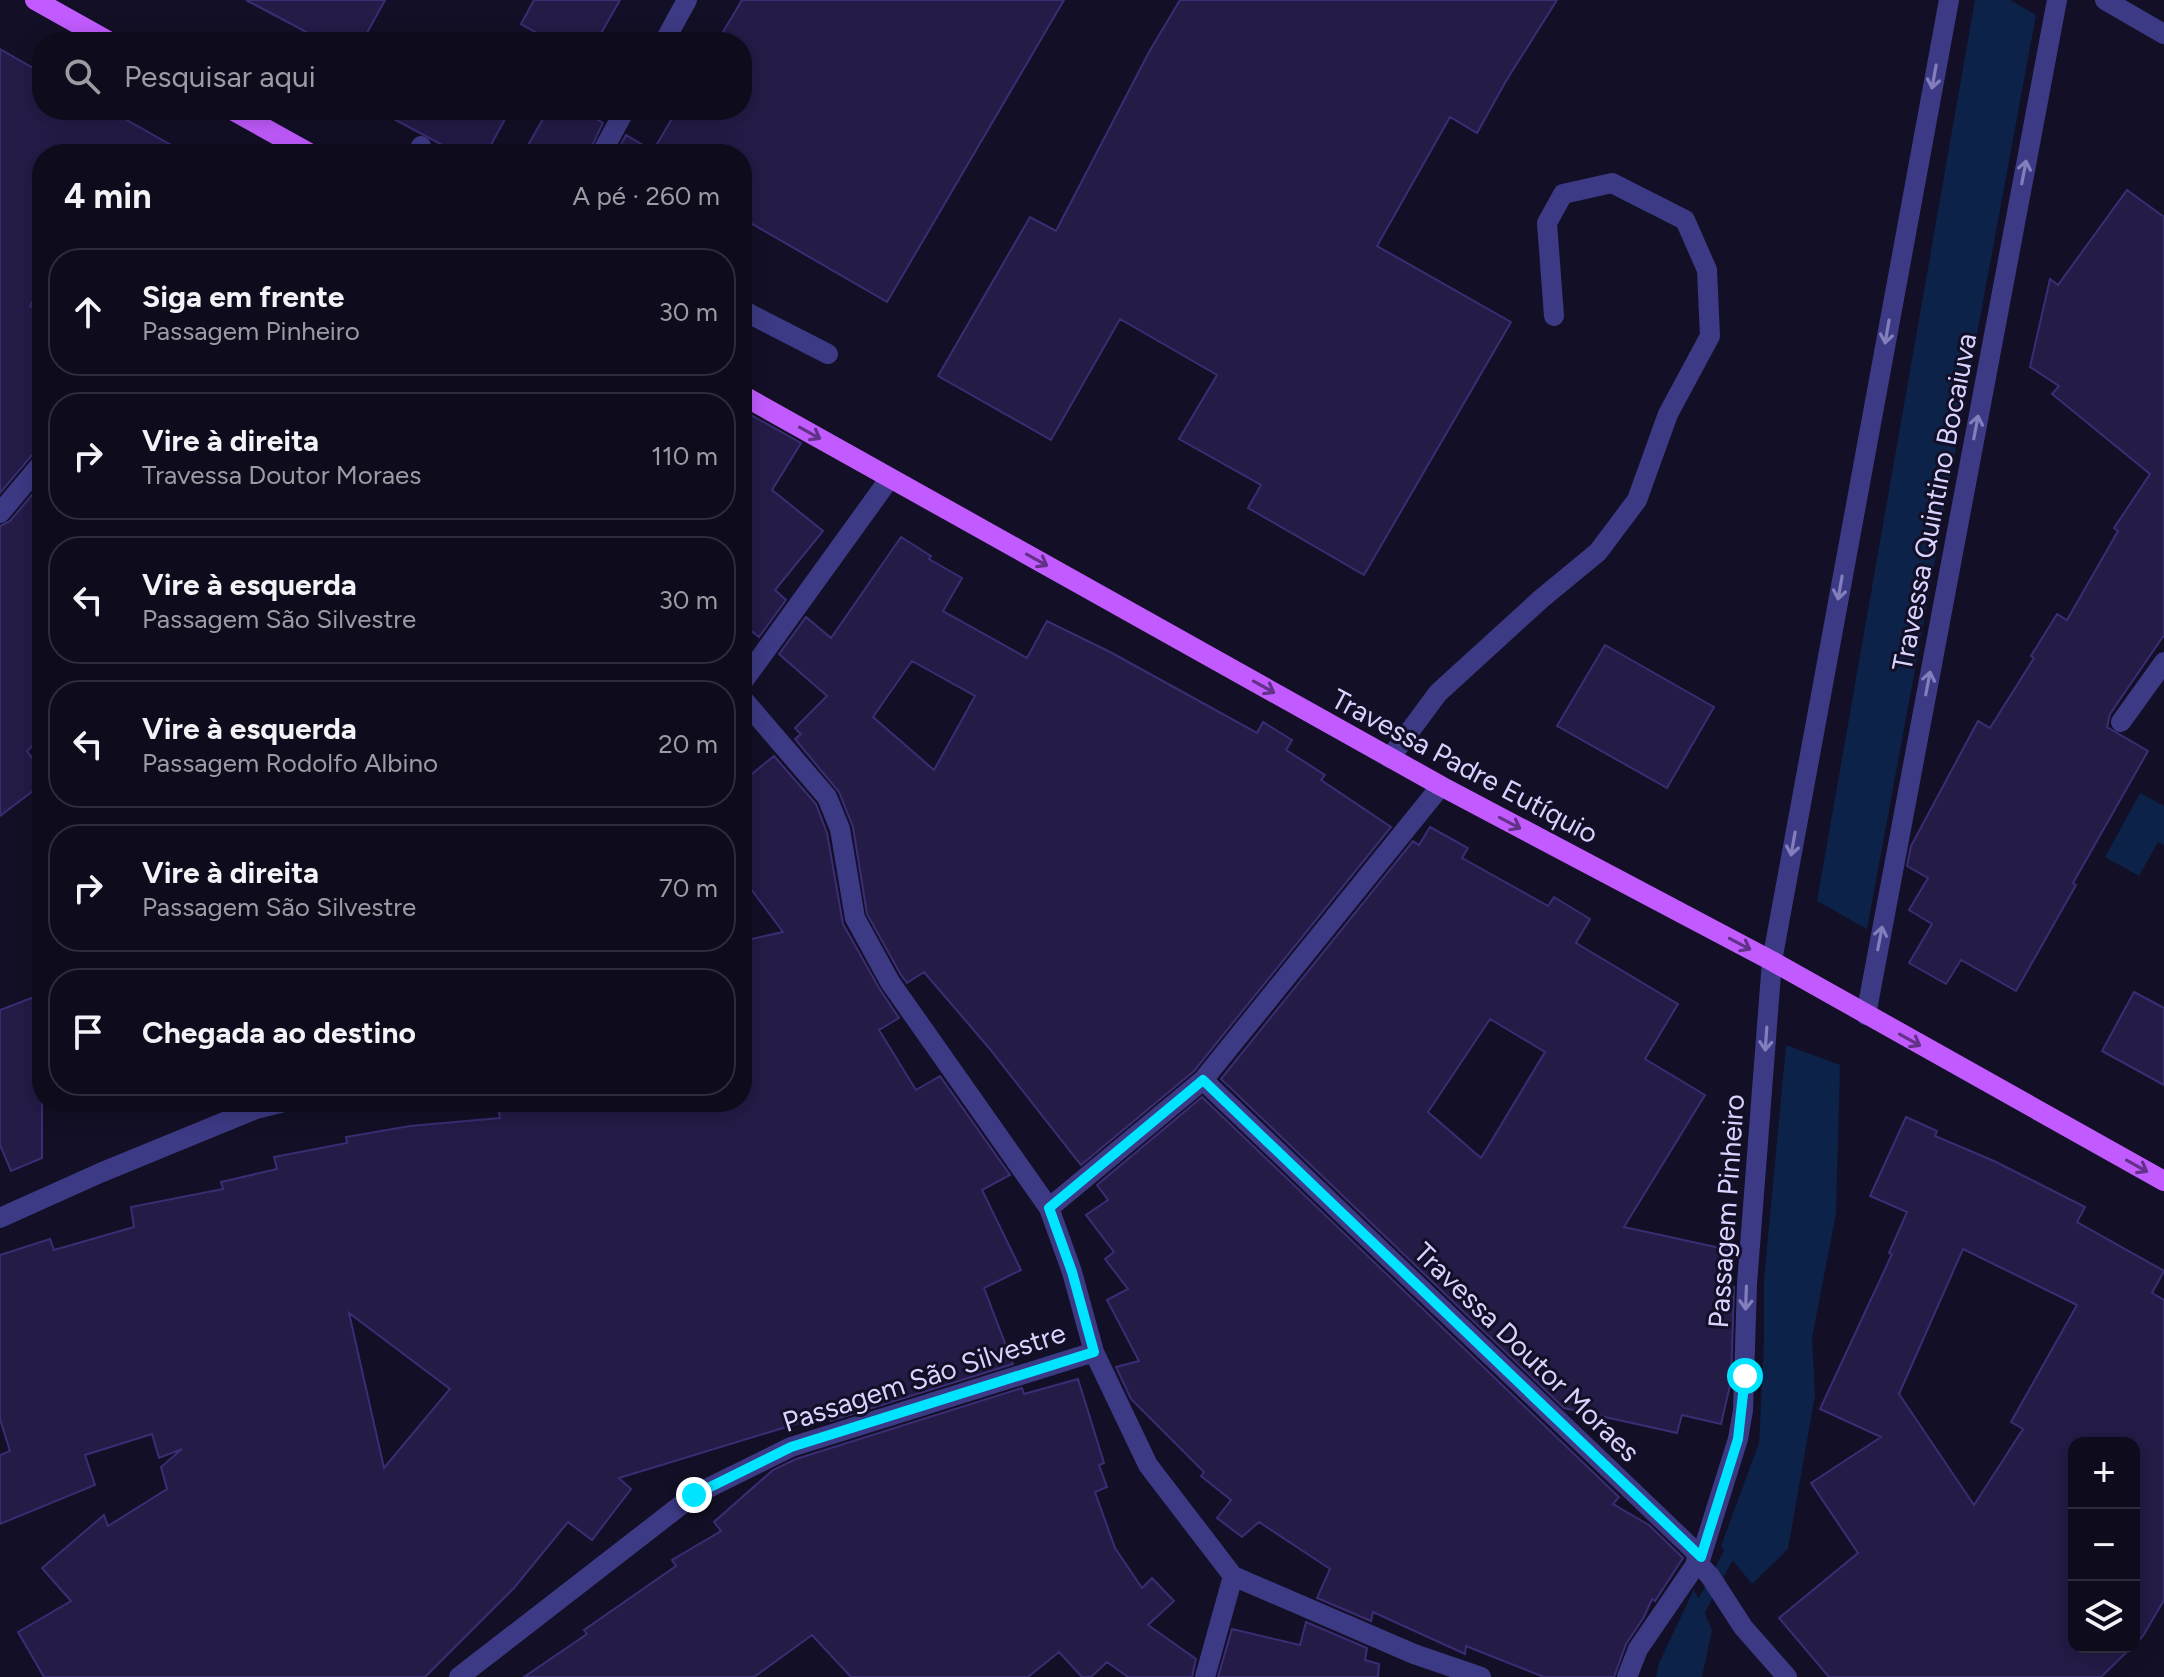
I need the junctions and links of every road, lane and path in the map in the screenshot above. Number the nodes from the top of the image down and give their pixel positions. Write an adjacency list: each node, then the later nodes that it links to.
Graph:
1 (35, 0): 6 (main road)
2 (687, 0): 7 (street)
3 (1949, 0): 26 (street, one-way to 26)
4 (2057, 0): 27 (street, Travessa Quintino Bocaiuva, one-way to 4)
5 (2105, 0): 8 (street)
6 (92, 32)
7 (669, 32)
8 (2164, 34)
9 (250, 120): 11 (main road)
10 (620, 120): 12 (street)
11 (292, 144)
12 (606, 144)
13 (752, 315): 15 (street)
14 (1554, 316): 24 (street)
15 (828, 354)
16 (752, 401): 18 (main road, Travessa Padre Eutíquio, one-way to 18)
17 (32, 475): 19 (street)
18 (890, 478): 21 (street); 24 (main road, Travessa Padre Eutíquio, one-way to 24)
19 (0, 513)
20 (2164, 662): 23 (street)
21 (752, 669)
22 (752, 710): 31 (street)
23 (2121, 722)
24 (1390, 758): 25 (main road, Travessa Padre Eutíquio)
25 (1441, 786): 26 (main road, Travessa Padre Eutíquio, one-way to 26); 28 (street)
26 (1772, 961): 27 (main road, Travessa Padre Eutíquio); 34 (street, Passagem Pinheiro, one-way to 34)
27 (1866, 1015): 30 (main road, Travessa Padre Eutíquio, one-way to 30)
28 (1203, 1080): 31 (street); 34 (street, Travessa Doutor Moraes)
29 (249, 1112): 32 (street)
30 (2164, 1181)
31 (1049, 1208): 33 (street)
32 (0, 1218)
33 (1094, 1352): 35 (street); 36 (street, Passagem São Silvestre)
34 (1702, 1565): 39 (street, Passagem Pinheiro); 40 (street, Travessa Doutor Moraes)
35 (1233, 1576): 37 (street); 38 (street)
36 (459, 1677)
37 (1205, 1677)
38 (1481, 1677)
39 (1627, 1677)
40 (1787, 1677)

